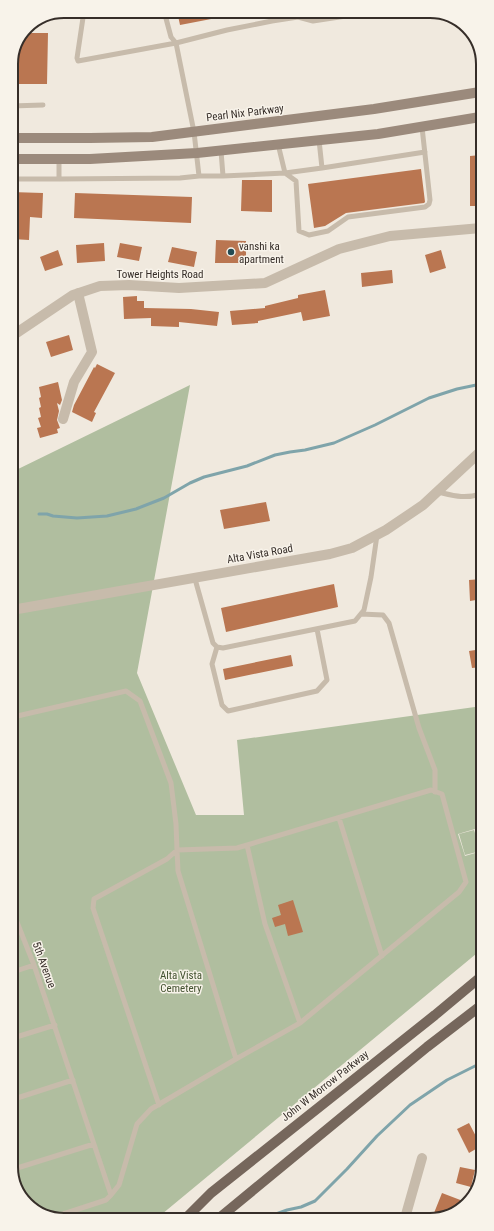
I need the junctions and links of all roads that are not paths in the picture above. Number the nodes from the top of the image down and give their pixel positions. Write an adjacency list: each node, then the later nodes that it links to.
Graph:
1 (83, 18): 6 (lane)
2 (166, 18): 6 (lane)
3 (292, 18): 6 (lane)
4 (302, 18): 5 (lane)
5 (334, 18)
6 (176, 42): 12 (lane)
7 (476, 93): 12 (main road, Pearl Nix Parkway)
8 (43, 105): 9 (lane)
9 (18, 106)
10 (476, 118): 11 (main road)
11 (422, 127): 14 (main road); 17 (lane)
12 (194, 132): 13 (main road, Pearl Nix Parkway); 18 (lane)
13 (18, 138)
14 (319, 140): 15 (main road); 21 (lane)
15 (278, 144): 16 (main road); 22 (lane)
16 (221, 151): 18 (main road); 24 (lane)
17 (425, 152): 21 (lane); 22 (lane)
18 (197, 153): 20 (main road); 23 (lane)
19 (18, 159): 20 (main road)
20 (59, 159): 26 (lane)
21 (322, 168): 22 (lane)
22 (285, 173): 24 (lane)
23 (199, 176): 24 (lane); 26 (lane)
24 (223, 176)
25 (18, 179): 26 (lane)
26 (59, 179)
27 (476, 228): 28 (street, Tower Heights Road)
28 (78, 293): 29 (street, Tower Heights Road); 30 (street)
29 (18, 332)
30 (63, 419)
31 (476, 456): 32 (street, Alta Vista Road)
32 (437, 492): 33 (lane); 34 (street, Alta Vista Road)
33 (476, 495)
34 (377, 535): 35 (street, Alta Vista Road); 37 (lane)
35 (195, 578): 36 (street, Alta Vista Road); 39 (lane)
36 (18, 609)
37 (361, 614): 38 (lane); 41 (lane)
38 (317, 629): 39 (lane); 39 (lane)
39 (217, 647)
40 (18, 716): 44 (lane)
41 (435, 792): 42 (lane); 46 (lane)
42 (340, 818): 43 (lane); 46 (lane)
43 (247, 845): 44 (lane); 51 (lane)
44 (177, 850): 54 (lane); 57 (lane)
45 (18, 925): 47 (lane, 5th Avenue)
46 (382, 956): 51 (lane)
47 (34, 965): 48 (lane); 52 (lane, 5th Avenue)
48 (18, 970)
49 (476, 980): 63 (main road, John W Morrow Parkway)
50 (476, 1010): 64 (main road)
51 (300, 1023): 54 (lane)
52 (55, 1025): 53 (lane); 55 (lane, 5th Avenue)
53 (18, 1036)
54 (236, 1059): 57 (lane)
55 (73, 1080): 56 (lane); 58 (lane, 5th Avenue)
56 (18, 1098)
57 (159, 1105): 61 (lane)
58 (94, 1144): 60 (lane); 61 (lane, 5th Avenue)
59 (422, 1158): 65 (street)
60 (18, 1168)
61 (111, 1196): 62 (lane)
62 (66, 1213)
63 (191, 1213)
64 (225, 1213)
65 (406, 1213)

